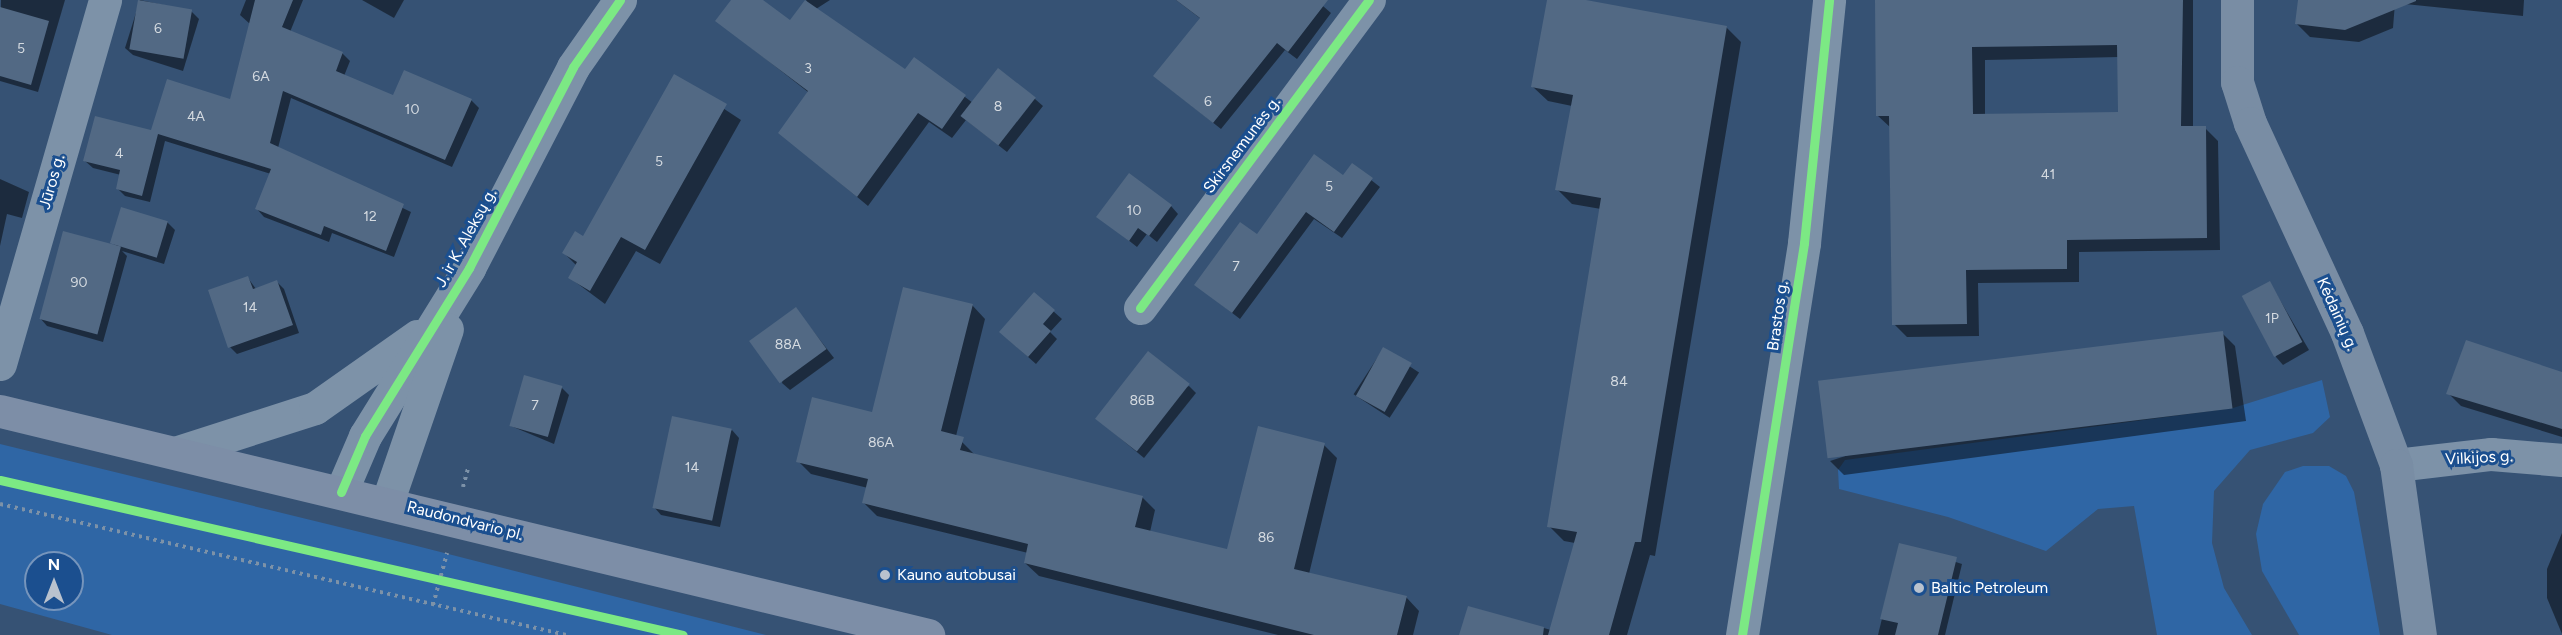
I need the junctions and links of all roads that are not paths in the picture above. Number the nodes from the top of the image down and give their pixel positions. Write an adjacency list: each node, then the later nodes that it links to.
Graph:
1 (105, 0): 9 (street, Jūros g.)
2 (621, 0): 6 (street, J. ir K. Aleksų g.)
3 (1369, 0): 7 (street, Skirsnemunės g.)
4 (1829, 0): 17 (street, Brastos g.)
5 (2237, 0): 13 (main road, Kėdainių g.)
6 (470, 268): 8 (street, J. ir K. Aleksų g.); 15 (street, J. ir K. Aleksų g.)
7 (1140, 308)
8 (433, 324): 11 (street, J. ir K. Aleksų g.); 14 (street, J. ir K. Aleksų g.)
9 (0, 364)
10 (0, 411): 11 (main road, Raudondvario pl.)
11 (178, 452): 14 (main road, Raudondvario pl.)
12 (2562, 460): 13 (street, Vilkijos g.)
13 (2396, 465): 18 (main road, Kėdainių g.)
14 (341, 492): 15 (main road, Raudondvario pl.)
15 (387, 503): 16 (main road, Raudondvario pl.)
16 (928, 635)
17 (1742, 635)
18 (2420, 635)

